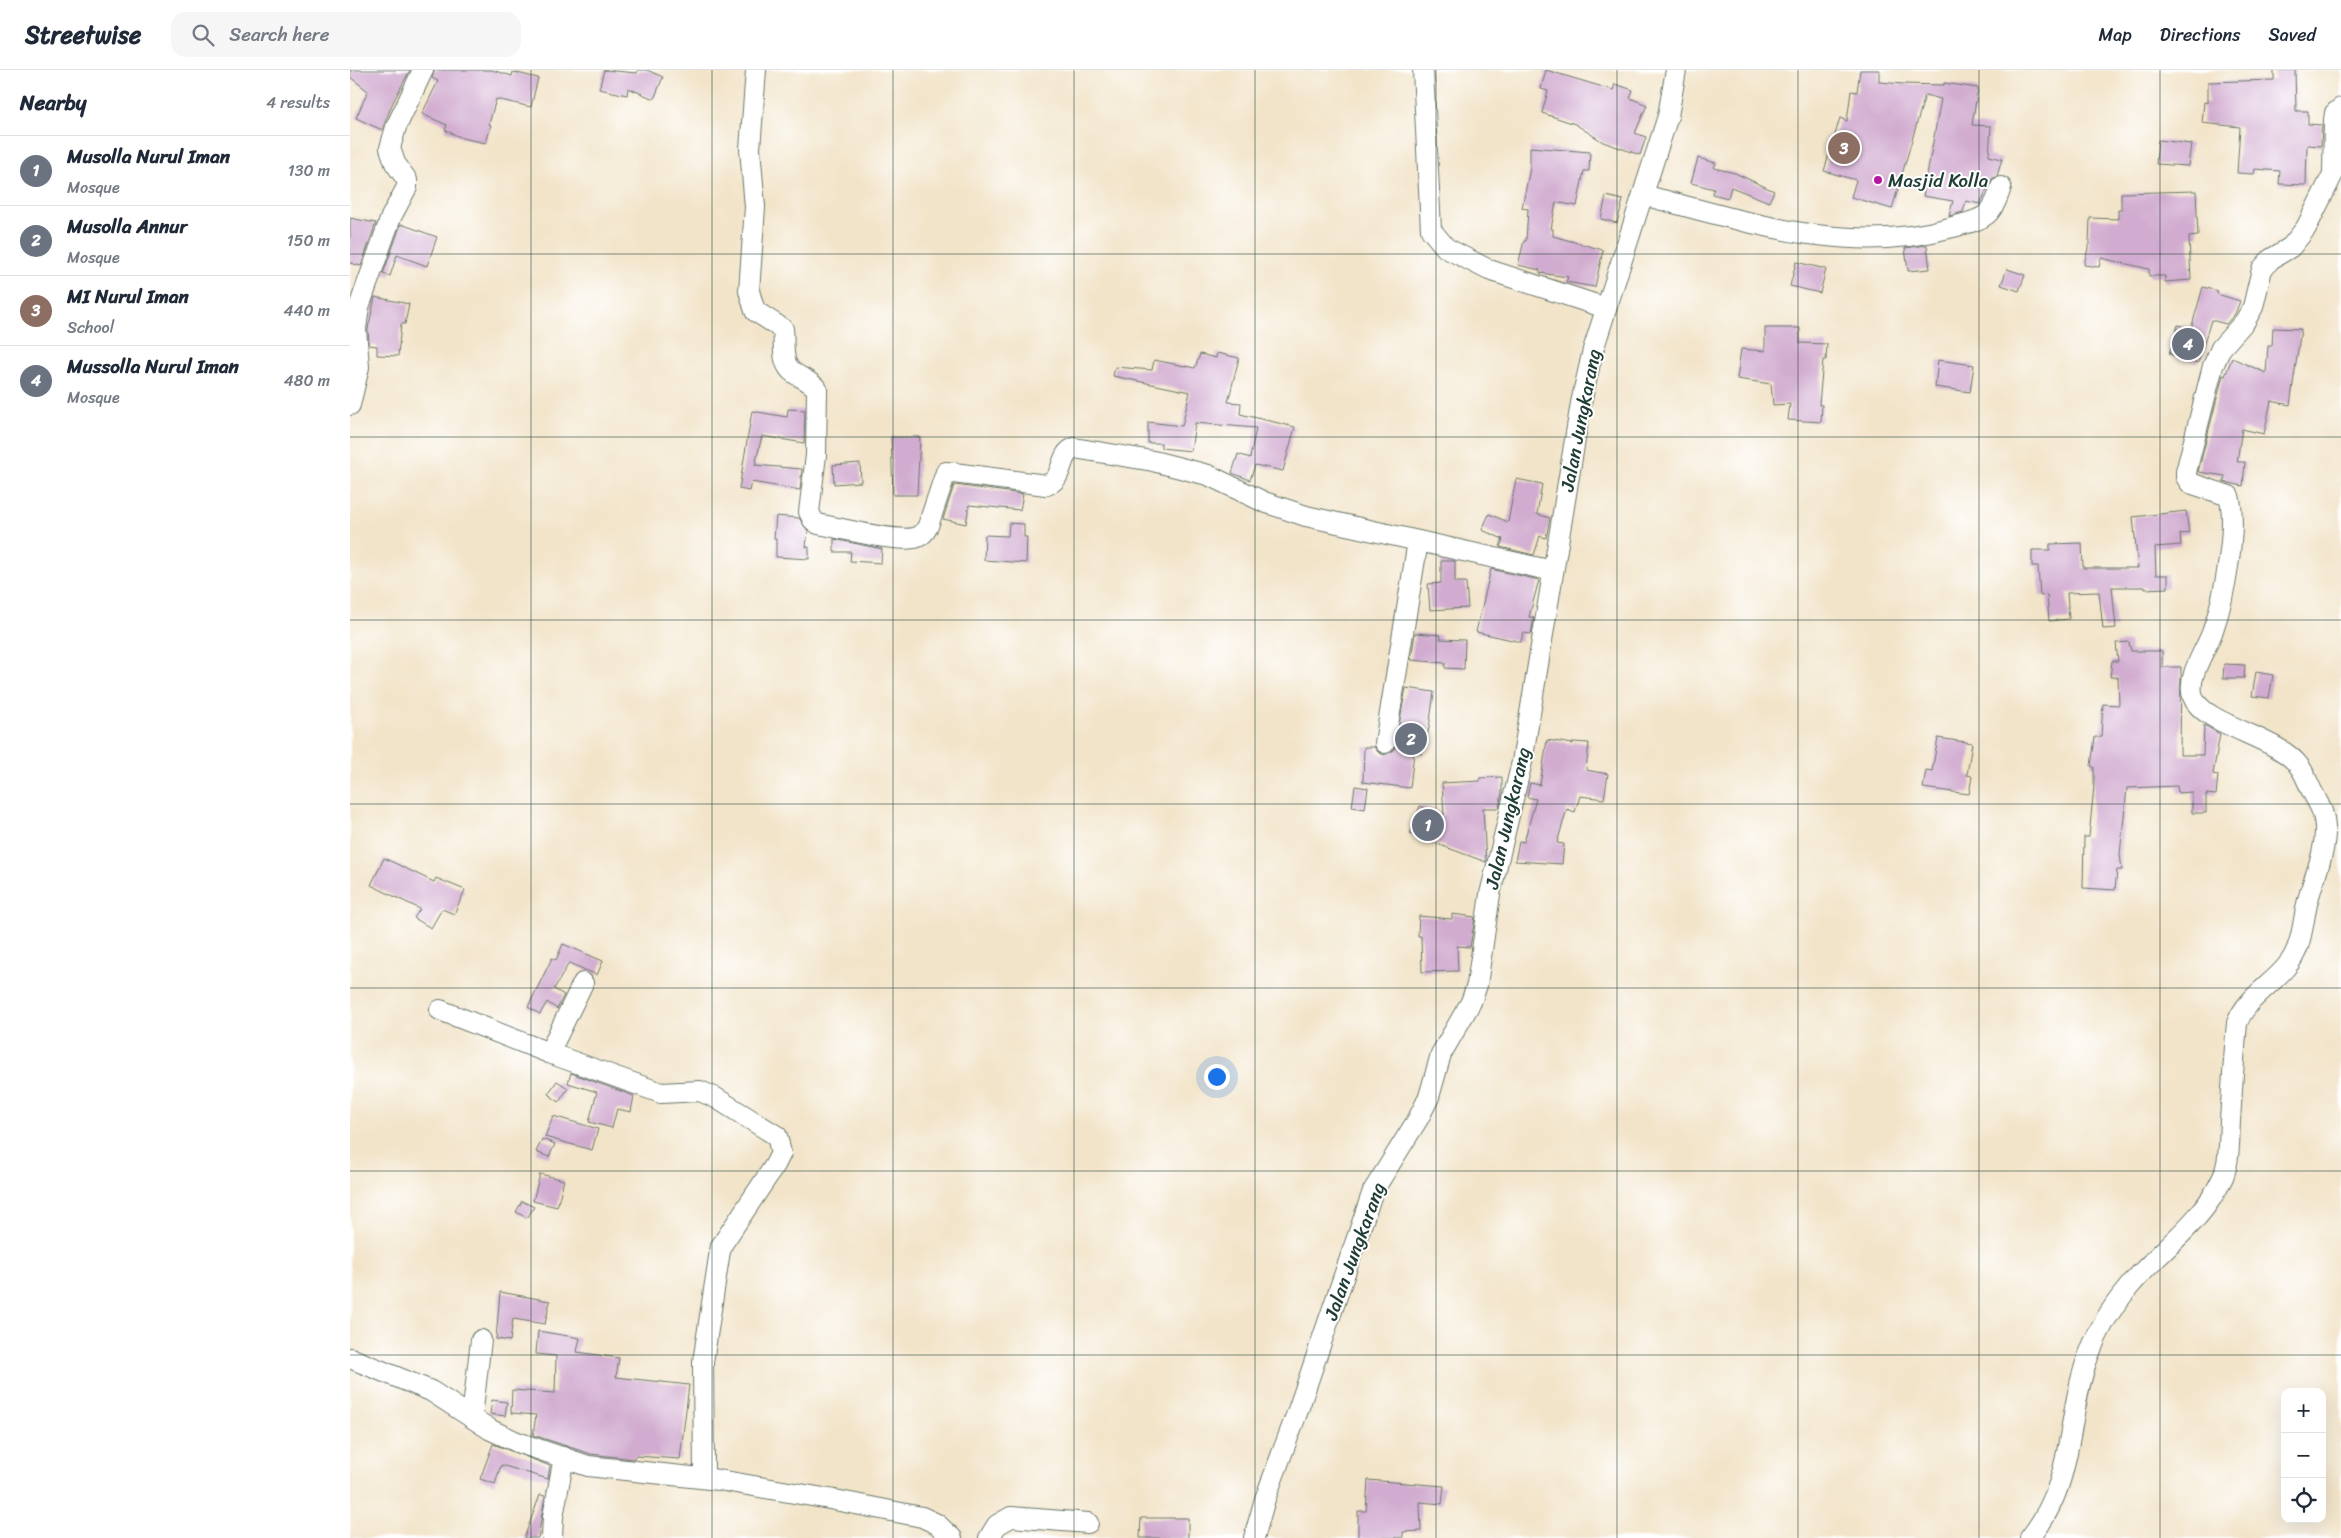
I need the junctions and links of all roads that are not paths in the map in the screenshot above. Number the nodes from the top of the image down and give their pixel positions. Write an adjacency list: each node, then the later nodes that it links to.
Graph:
1 (423, 70): 9 (street)
2 (756, 70): 10 (street)
3 (1423, 70): 8 (street)
4 (1676, 70): 7 (street, Jalan Jungkarang)
5 (2341, 108): 26 (street)
6 (2001, 186): 7 (street)
7 (1643, 195): 8 (street, Jalan Jungkarang)
8 (1606, 308): 11 (street, Jalan Jungkarang)
9 (350, 405)
10 (1418, 541): 11 (street); 12 (street)
11 (1553, 572): 25 (street, Jalan Jungkarang)
12 (1385, 743)
13 (583, 983): 15 (street)
14 (440, 1010): 15 (street)
15 (549, 1053): 20 (street)
16 (481, 1340): 18 (street)
17 (350, 1358): 18 (street)
18 (472, 1417): 19 (street)
19 (564, 1458): 20 (street); 22 (street)
20 (704, 1478): 23 (street)
21 (1088, 1522): 24 (street)
22 (552, 1538)
23 (952, 1538)
24 (989, 1538)
25 (1254, 1538)
26 (2030, 1538)

